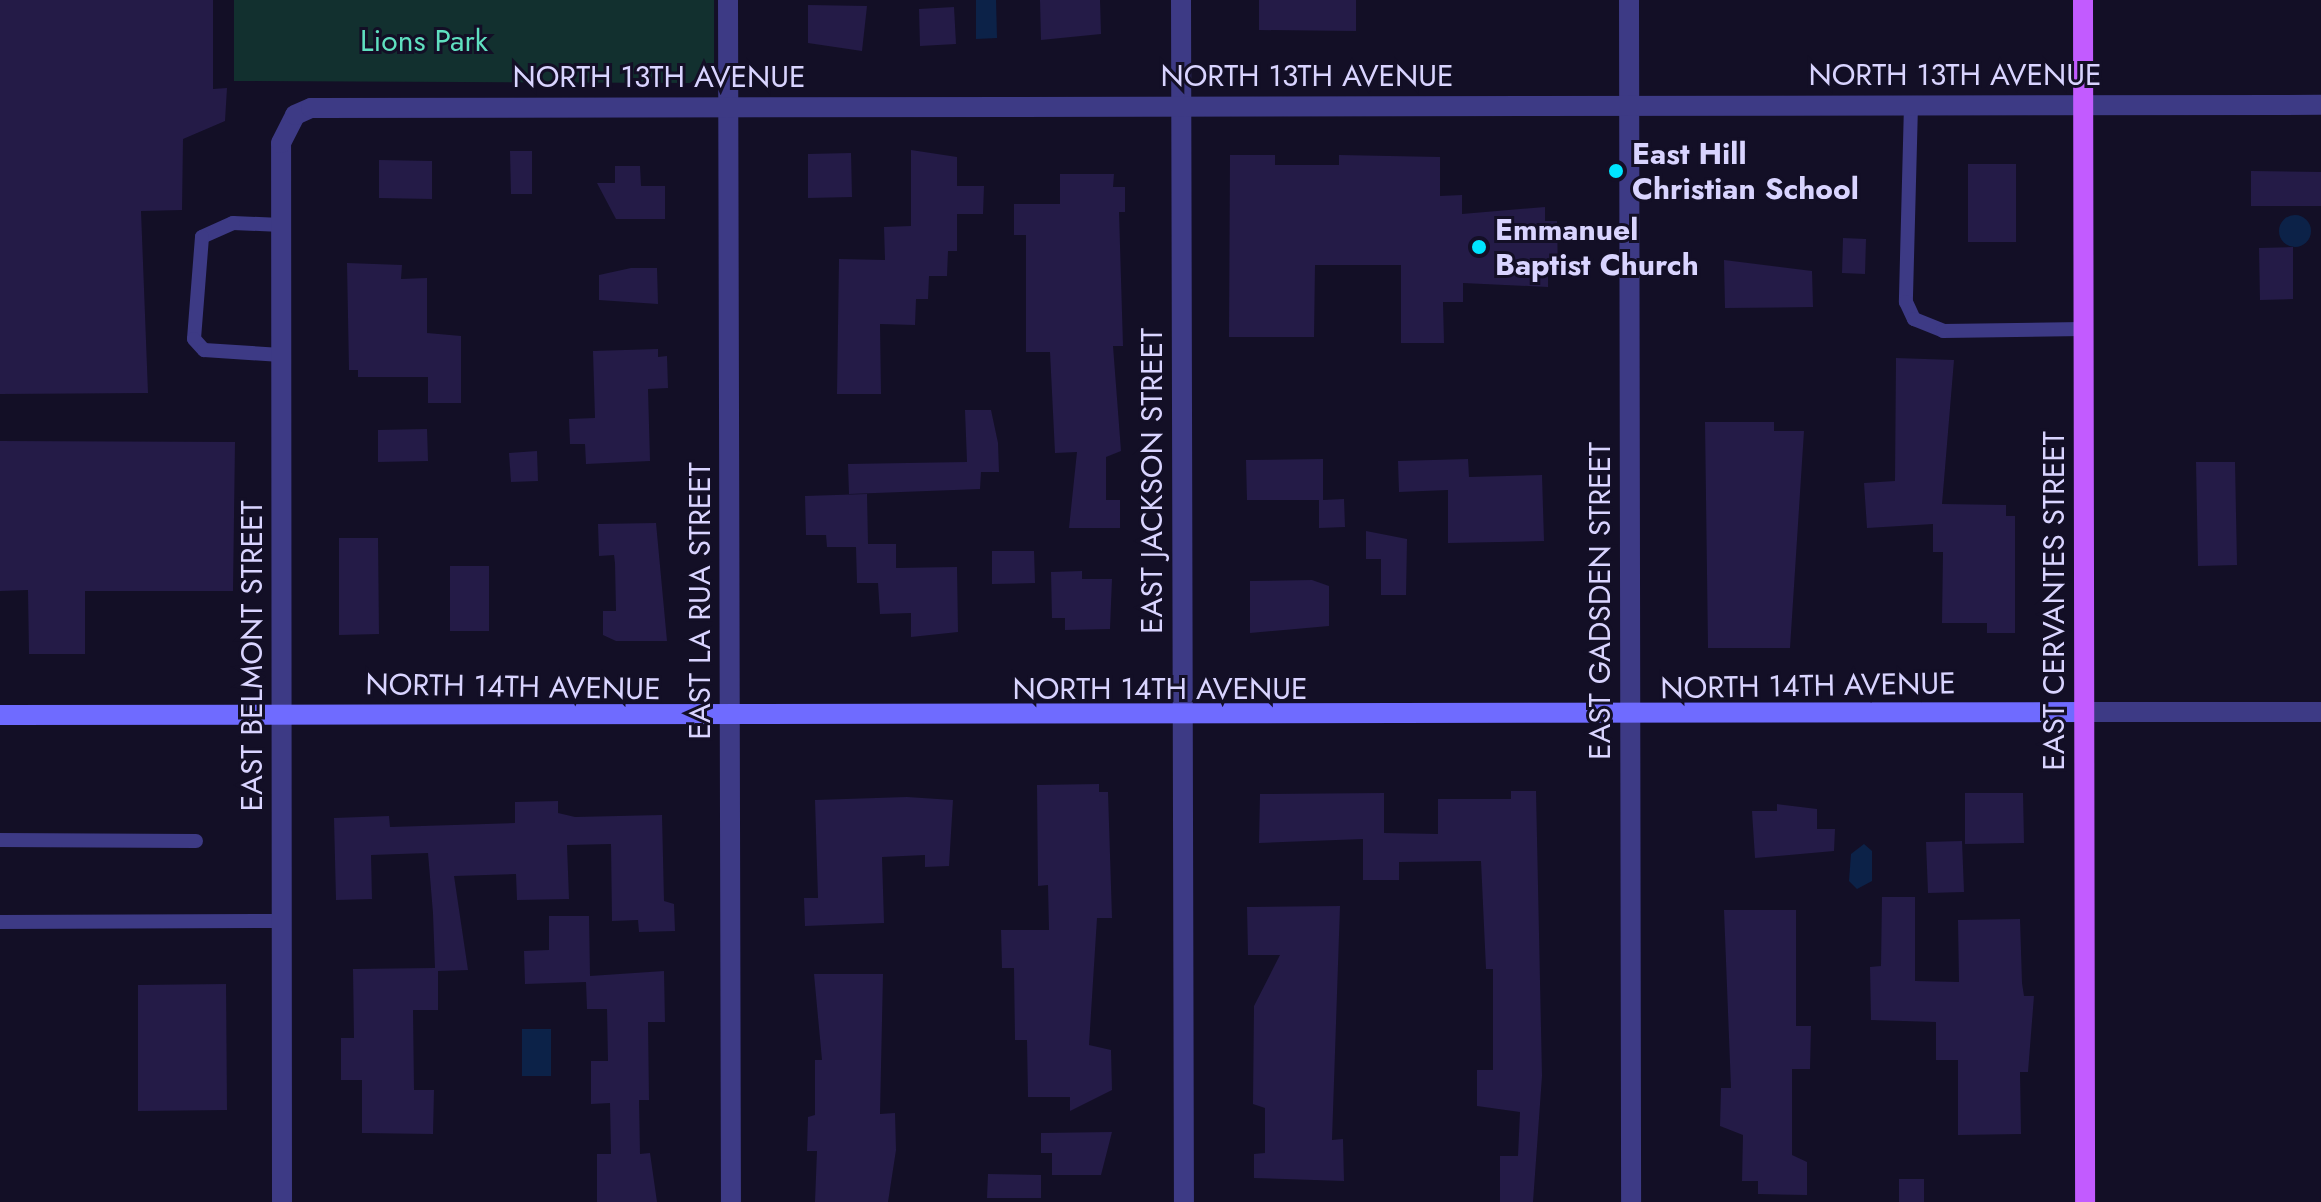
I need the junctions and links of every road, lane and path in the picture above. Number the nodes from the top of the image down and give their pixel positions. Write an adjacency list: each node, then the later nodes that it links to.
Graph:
1 (728, 0): 9 (street, EAST LA RUA STREET)
2 (1181, 0): 10 (street, EAST JACKSON STREET)
3 (1629, 0): 5 (street, EAST GADSDEN STREET)
4 (2083, 0): 7 (main road, EAST CERVANTES STREET)
5 (1629, 104): 6 (street, NORTH 13TH AVENUE); 10 (street, NORTH 13TH AVENUE); 19 (street, EAST GADSDEN STREET)
6 (1911, 105): 7 (street, NORTH 13TH AVENUE); 13 (lane)
7 (2083, 105): 8 (street, NORTH 13TH AVENUE); 13 (main road, EAST CERVANTES STREET)
8 (2321, 105)
9 (728, 106): 10 (street, NORTH 13TH AVENUE); 11 (street, NORTH 13TH AVENUE); 21 (street, EAST LA RUA STREET)
10 (1181, 107): 20 (street, EAST JACKSON STREET)
11 (295, 115): 12 (street, EAST BELMONT STREET)
12 (281, 225): 14 (street, EAST BELMONT STREET); 14 (lane)
13 (2083, 329): 15 (main road, EAST CERVANTES STREET)
14 (281, 355): 17 (street, EAST BELMONT STREET)
15 (2084, 712): 16 (street, NORTH 14TH AVENUE); 19 (street, NORTH 14TH AVENUE); 30 (main road, EAST CERVANTES STREET)
16 (2321, 712)
17 (283, 714): 18 (street, NORTH 14TH AVENUE); 21 (street, NORTH 14TH AVENUE); 24 (street, EAST BELMONT STREET)
18 (0, 715)
19 (1630, 718): 20 (street, NORTH 14TH AVENUE); 29 (street, EAST GADSDEN STREET)
20 (1183, 719): 21 (street, NORTH 14TH AVENUE); 28 (street, EAST JACKSON STREET)
21 (730, 720): 27 (street, EAST LA RUA STREET)
22 (0, 840): 23 (lane)
23 (196, 841)
24 (282, 921): 25 (lane); 26 (street, EAST BELMONT STREET)
25 (0, 922)
26 (282, 1202)
27 (731, 1202)
28 (1184, 1202)
29 (1631, 1202)
30 (2085, 1202)

